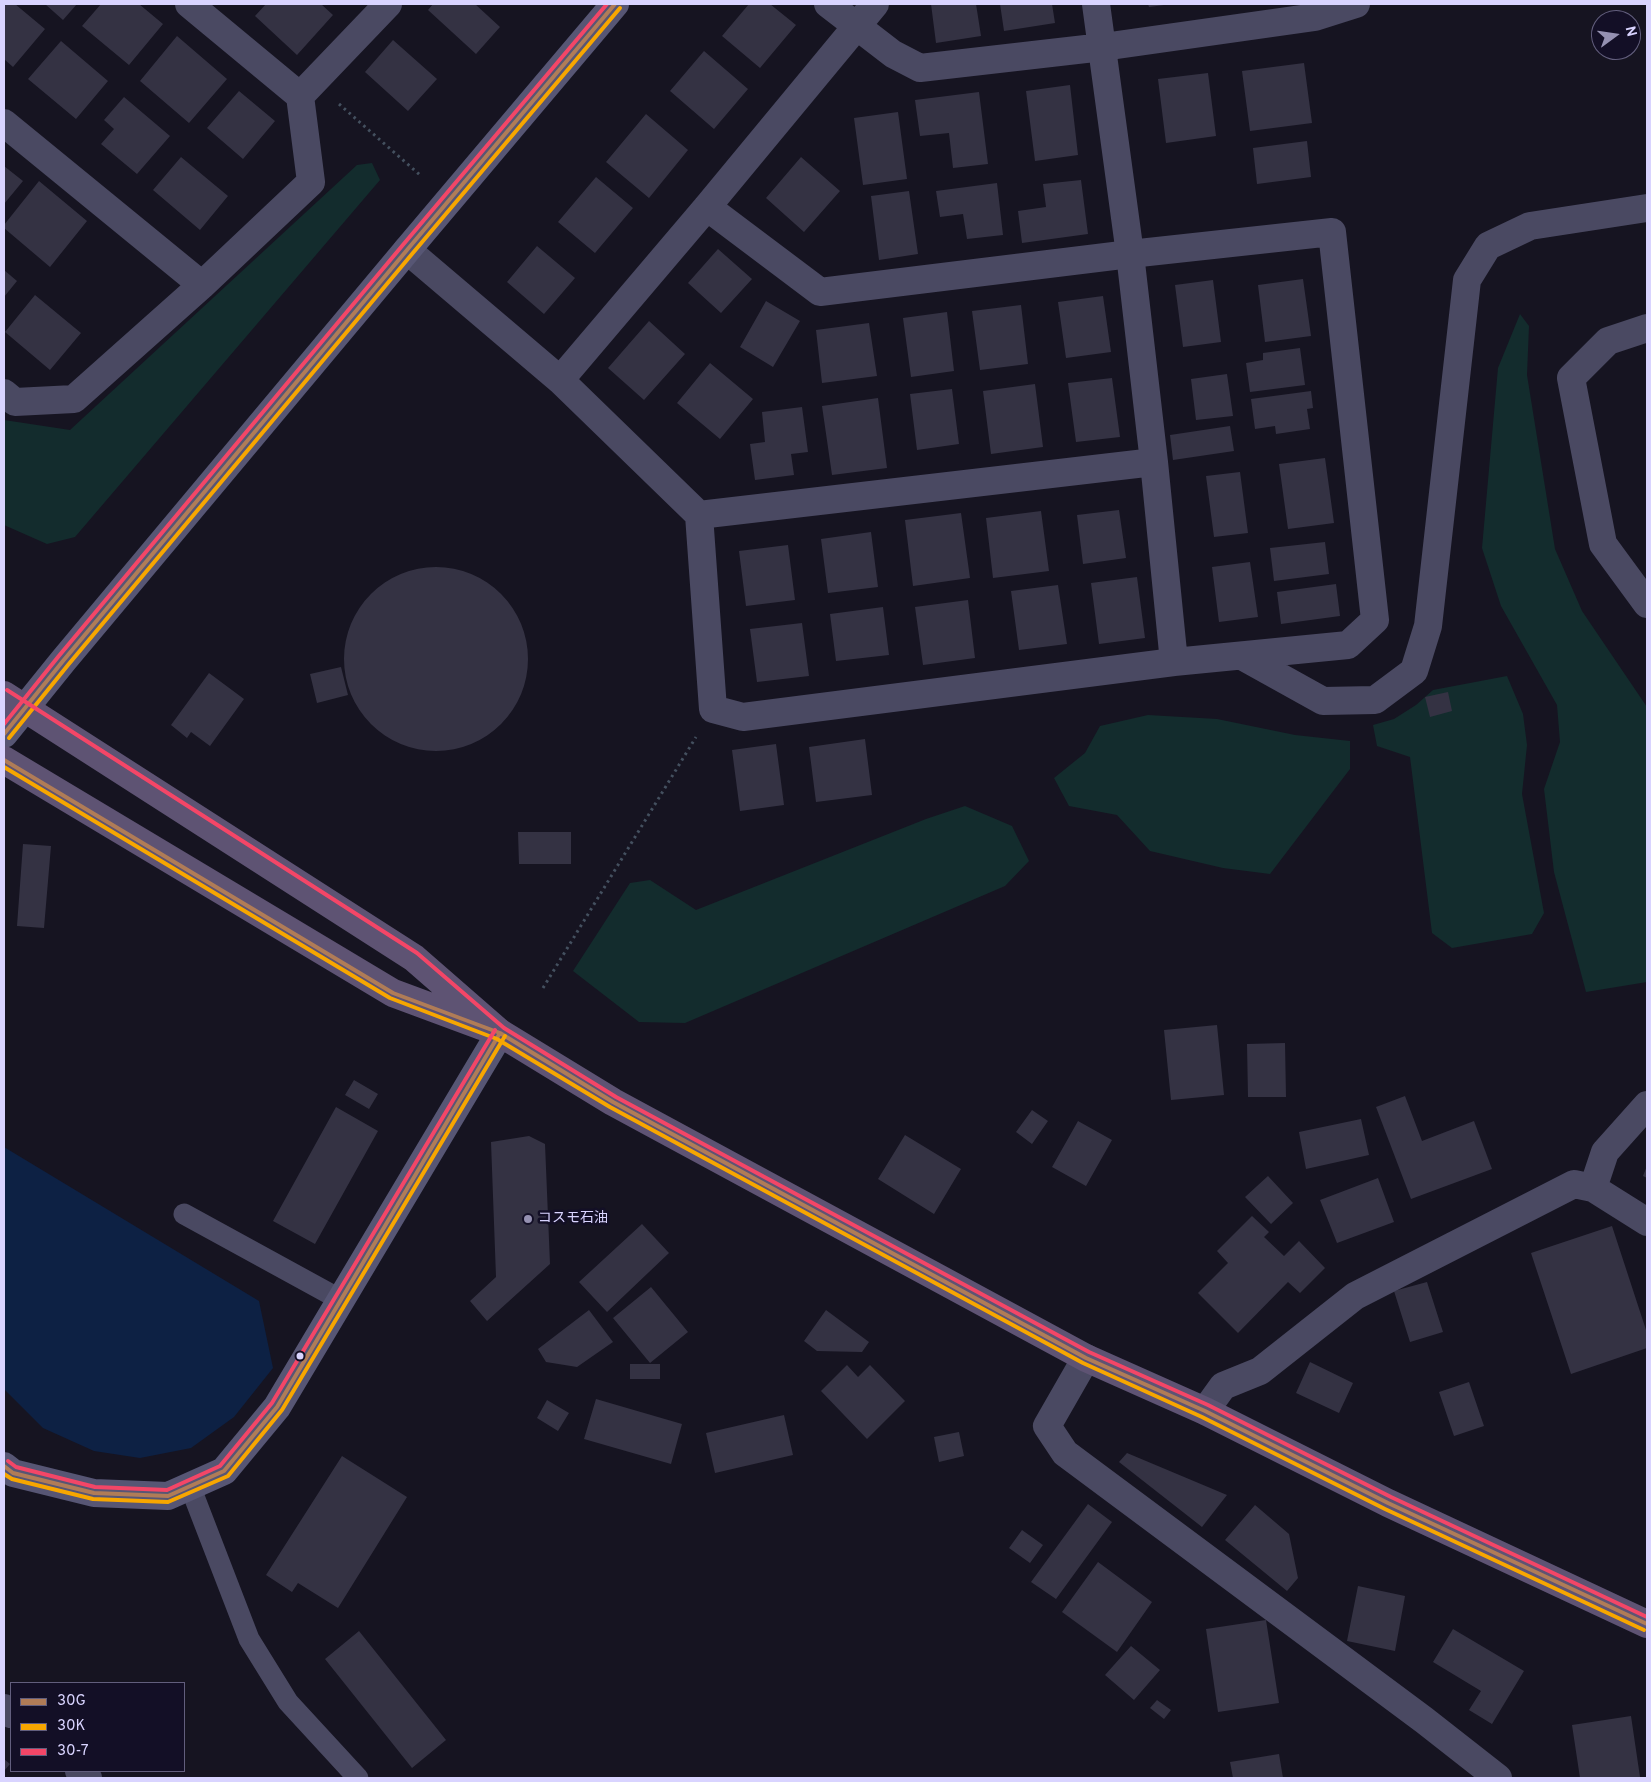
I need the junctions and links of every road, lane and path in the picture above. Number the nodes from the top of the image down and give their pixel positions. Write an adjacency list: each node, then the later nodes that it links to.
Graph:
1 (189, 4): 11 (street)
2 (388, 4): 11 (street)
3 (615, 4): 16 (street)
4 (828, 4): 9 (street)
5 (875, 4): 9 (street)
6 (1096, 4): 10 (street)
7 (1356, 4): 8 (street)
8 (1314, 10): 10 (street)
9 (855, 26): 10 (street); 14 (street)
10 (1103, 47): 17 (street)
11 (306, 88): 13 (path); 18 (street)
12 (4, 123): 18 (street)
13 (420, 175)
14 (708, 207): 17 (street); 20 (street)
15 (1647, 208): 25 (street)
16 (407, 250): 20 (street); 29 (street)
17 (1130, 254): 22 (street); 25 (street)
18 (202, 286): 21 (street)
19 (1647, 328): 24 (street)
20 (560, 380): 23 (street)
21 (4, 393)
22 (1154, 462): 23 (street); 26 (street)
23 (699, 515): 26 (street)
24 (1647, 604)
25 (1242, 656): 26 (street)
26 (1174, 662)
27 (4, 695): 32 (main road)
28 (701, 729): 31 (path)
29 (4, 734)
30 (4, 760): 32 (main road)
31 (543, 988)
32 (500, 1033): 37 (street); 38 (main road)
33 (1647, 1105): 34 (street)
34 (1594, 1188): 36 (street); 39 (street)
35 (184, 1214): 37 (lane)
36 (1647, 1222)
37 (341, 1300): 41 (street)
38 (1086, 1358): 39 (main road); 44 (street)
39 (1205, 1411): 42 (main road)
40 (4, 1466): 41 (street)
41 (190, 1486): 43 (lane)
42 (1647, 1624)
43 (358, 1778)
44 (1498, 1778)

